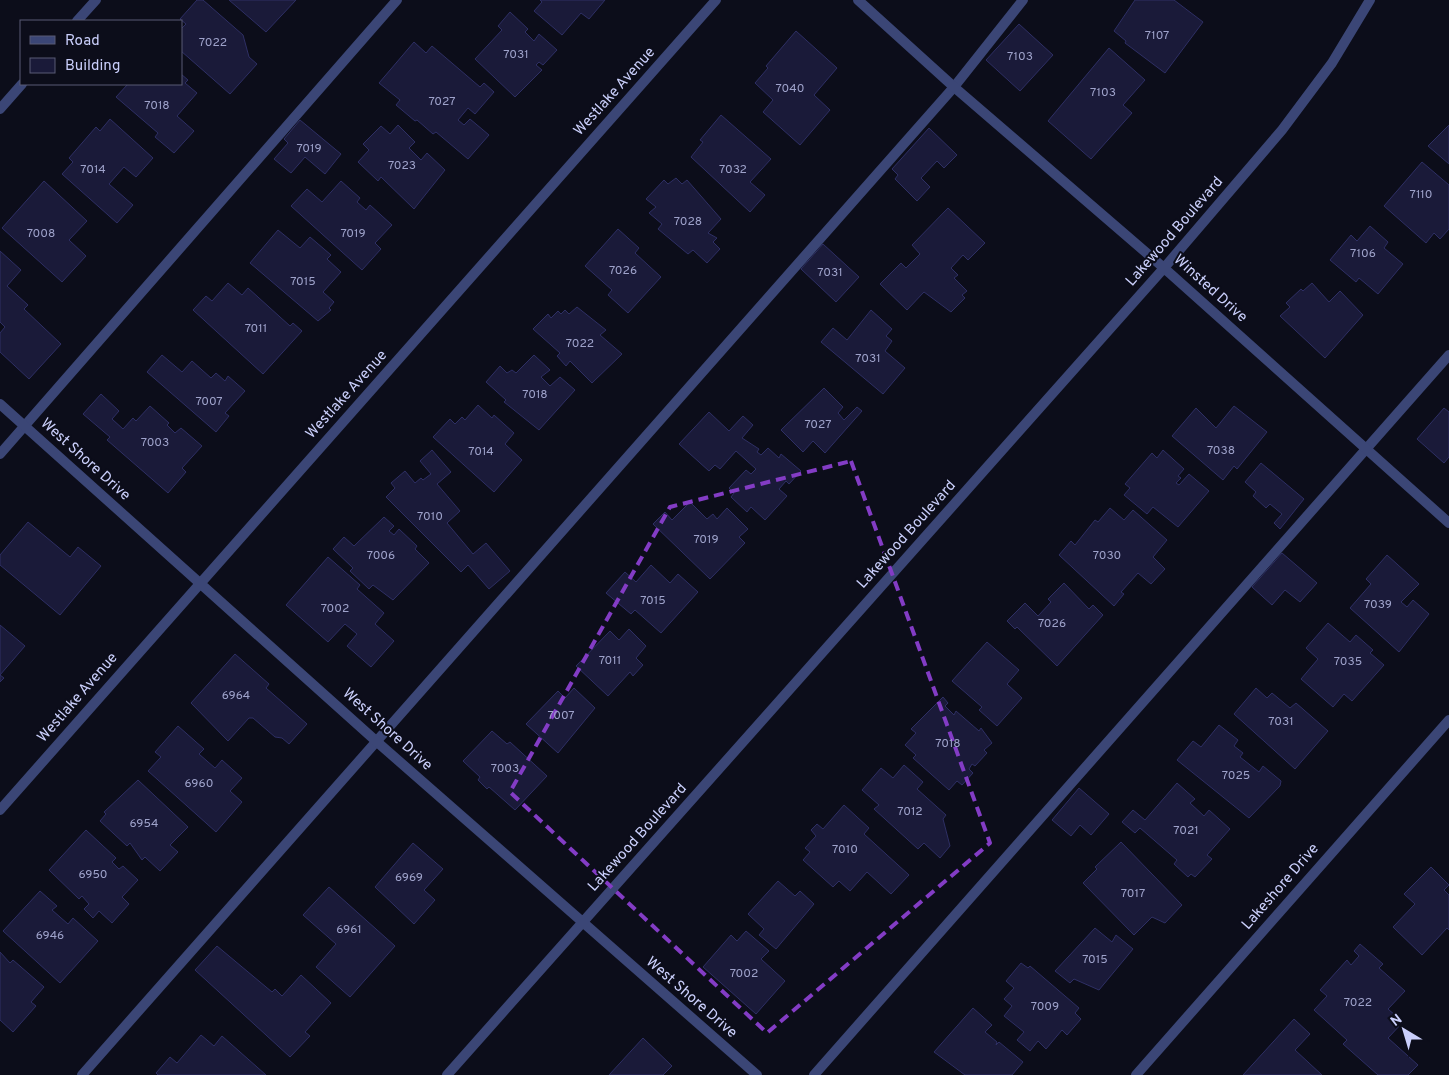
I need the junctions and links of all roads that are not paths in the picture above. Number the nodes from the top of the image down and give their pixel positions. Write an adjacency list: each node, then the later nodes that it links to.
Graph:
1 (96, 0): 7 (street)
2 (397, 0): 14 (street)
3 (716, 0): 18 (street, Westlake Avenue)
4 (858, 0): 9 (street, Winsted Drive)
5 (1023, 0): 9 (street)
6 (1370, 0): 11 (street, Lakewood Boulevard)
7 (78, 20)
8 (21, 85): 10 (street)
9 (954, 87): 11 (street, Winsted Drive); 20 (street)
10 (0, 109)
11 (1164, 268): 15 (street, Winsted Drive); 22 (street, Lakewood Boulevard)
12 (1449, 355): 15 (street)
13 (0, 404): 14 (street, West Shore Drive)
14 (25, 426): 16 (street); 18 (street, West Shore Drive)
15 (1366, 449): 17 (street, Winsted Drive); 26 (street)
16 (0, 454)
17 (1449, 523)
18 (200, 583): 20 (street, West Shore Drive); 21 (street, Westlake Avenue)
19 (1449, 720): 27 (street, Lakeshore Drive)
20 (376, 741): 22 (street, West Shore Drive); 23 (street)
21 (0, 810)
22 (582, 923): 24 (street, Lakewood Boulevard); 25 (street, West Shore Drive)
23 (82, 1075)
24 (447, 1075)
25 (757, 1075)
26 (814, 1075)
27 (1136, 1075)

